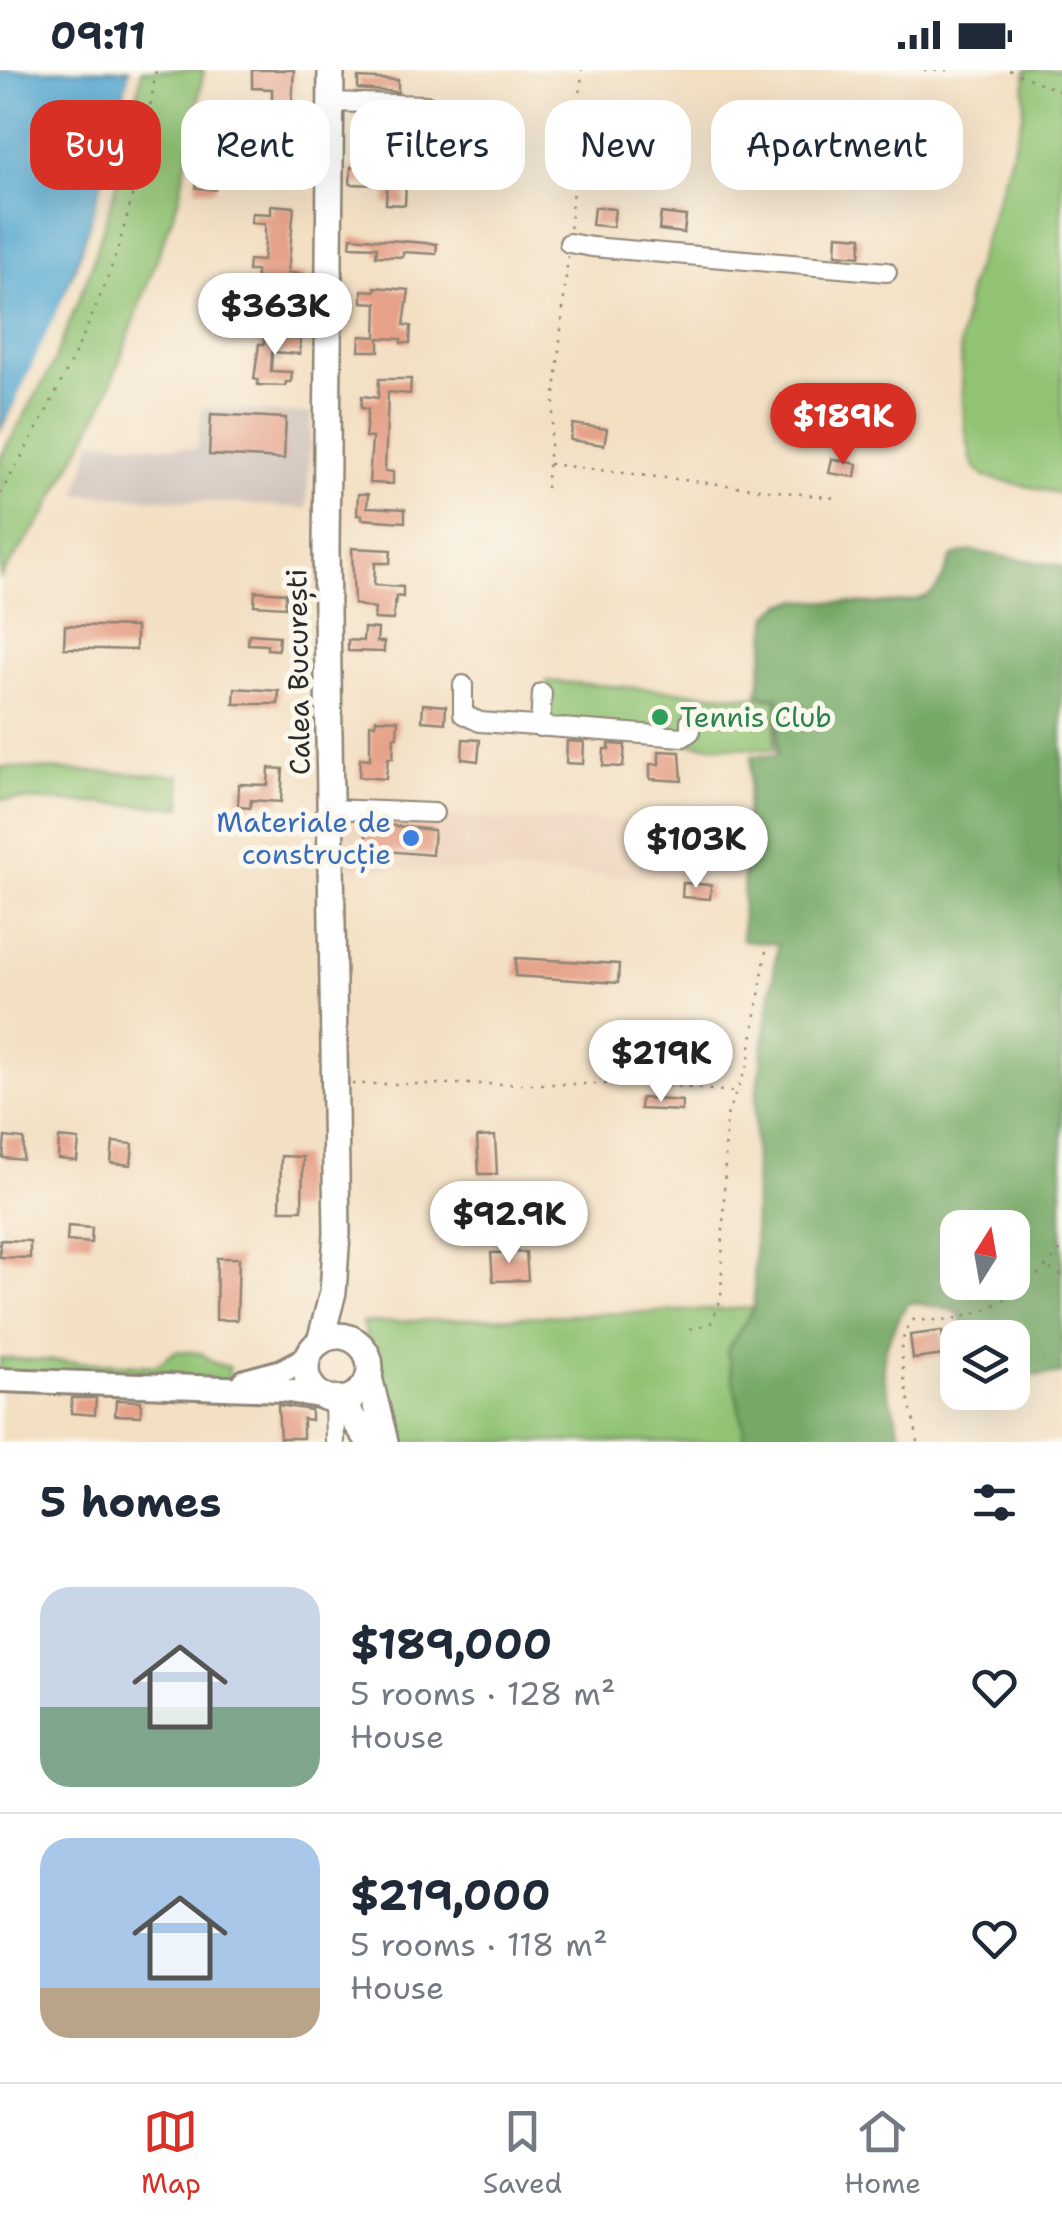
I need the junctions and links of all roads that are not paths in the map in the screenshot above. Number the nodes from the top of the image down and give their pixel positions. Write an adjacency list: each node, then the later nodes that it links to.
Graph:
1 (331, 70): 2 (highway, Calea București)
2 (330, 102): 3 (street)
3 (350, 103)
4 (329, 190): 11 (highway, Calea București)
5 (569, 243): 6 (street)
6 (887, 272)
7 (463, 685): 10 (street)
8 (542, 693): 10 (street)
9 (690, 721): 10 (street)
10 (540, 727)
11 (330, 809): 12 (street); 13 (highway, Calea București)
12 (434, 812)
13 (336, 1273): 14 (highway, Calea București); 15 (highway, Calea București)
14 (354, 1340): 15 (highway); 16 (highway, Calea București)
15 (314, 1350): 18 (main road); 19 (highway)
16 (369, 1377): 19 (highway); 22 (highway, Calea București)
17 (0, 1380): 18 (main road)
18 (207, 1388): 19 (main road)
19 (333, 1398): 20 (street); 21 (highway)
20 (336, 1442)
21 (370, 1442)
22 (385, 1442)

